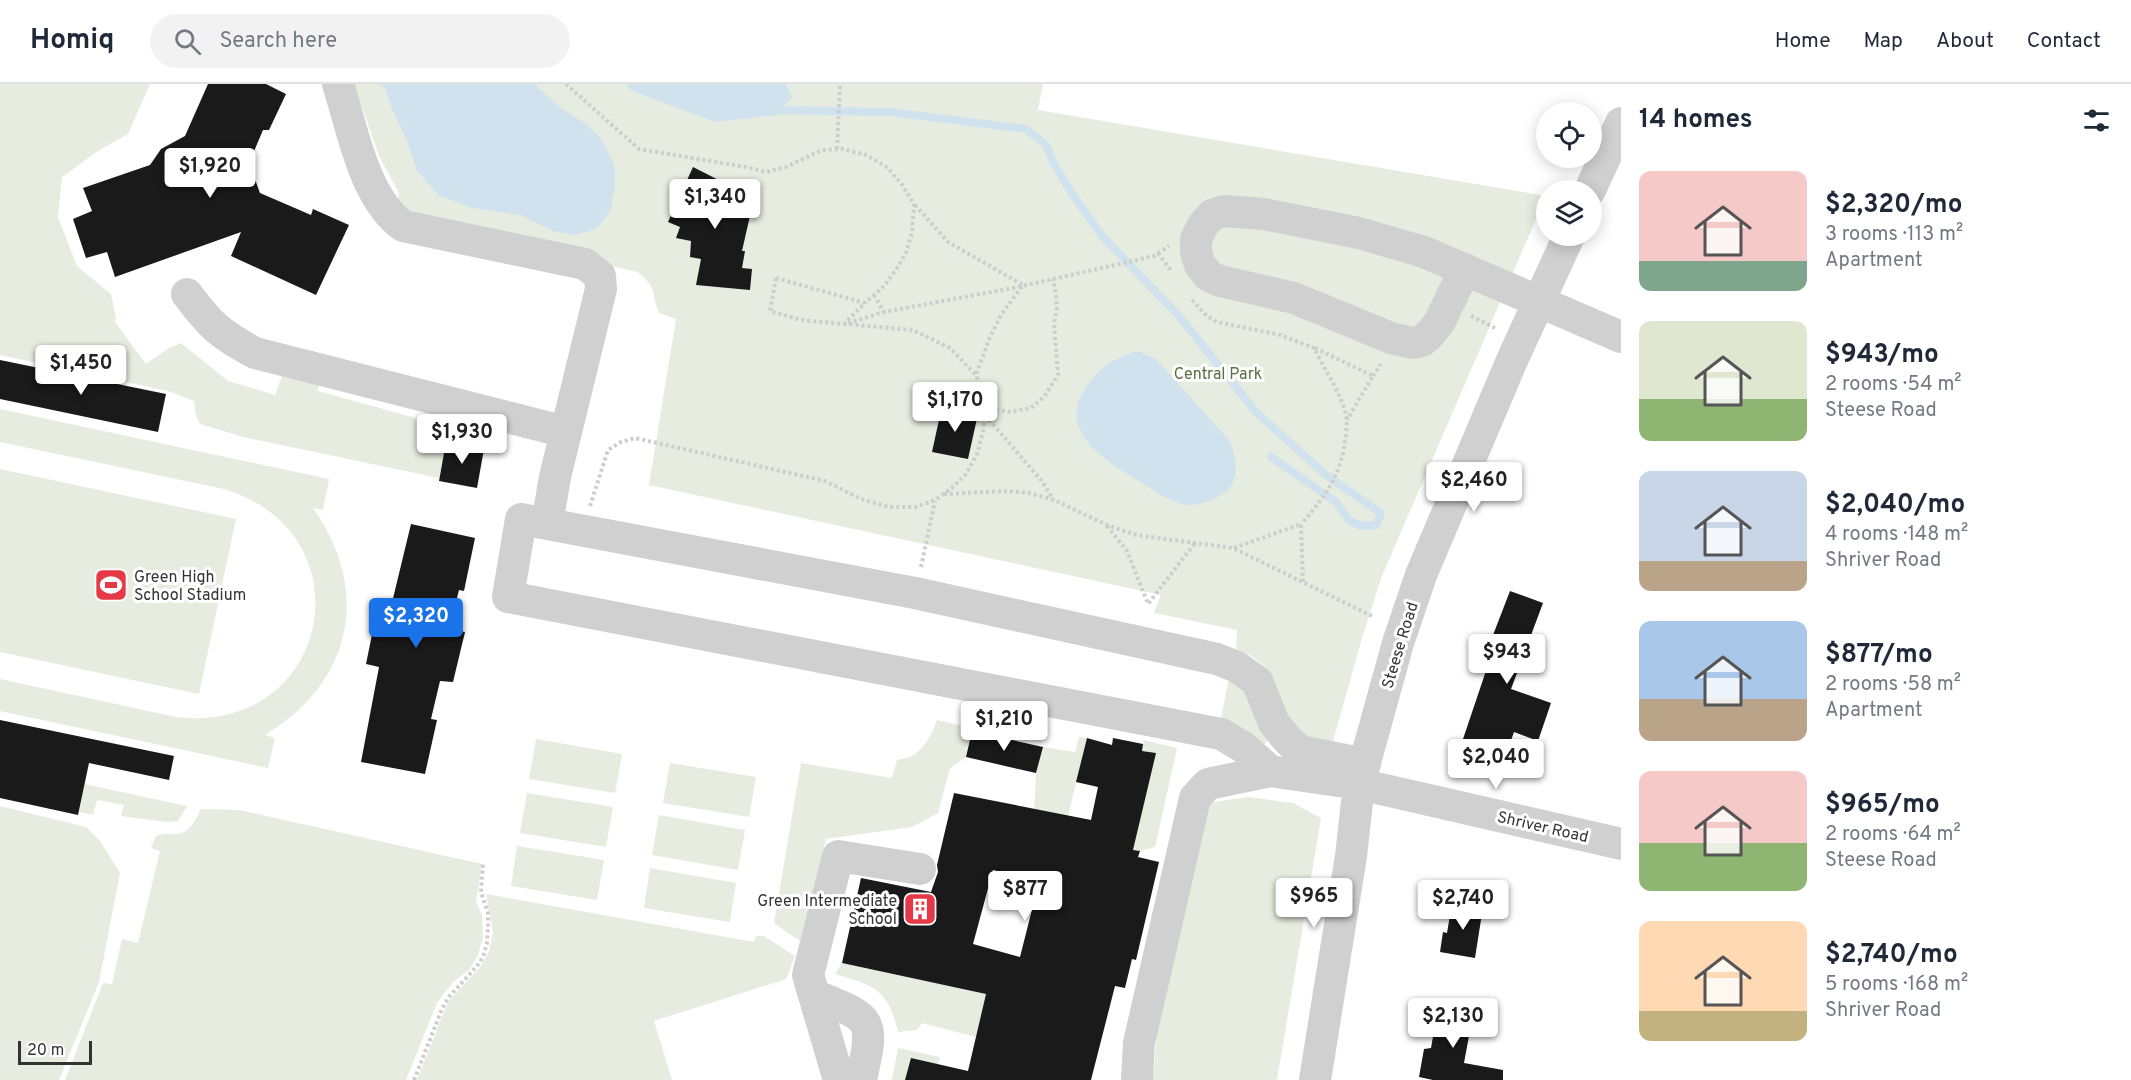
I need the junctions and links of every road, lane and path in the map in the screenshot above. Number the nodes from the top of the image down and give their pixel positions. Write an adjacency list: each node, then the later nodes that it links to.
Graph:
1 (338, 84): 28 (street)
2 (566, 84): 5 (path)
3 (840, 84): 5 (path)
4 (1621, 123): 6 (street)
5 (837, 149): 7 (path)
6 (1595, 180)
7 (914, 204): 14 (path); 17 (path)
8 (1564, 246): 18 (street, Steese Road)
9 (1158, 253): 13 (path)
10 (1140, 259): 12 (path)
11 (1465, 270): 11 (street); 18 (street)
12 (1053, 279): 14 (path); 25 (path)
13 (1179, 281)
14 (1023, 285): 20 (path); 24 (path)
15 (1185, 291): 23 (path)
16 (187, 294): 28 (street)
17 (874, 295): 19 (path); 20 (path)
18 (1539, 301): 22 (street); 44 (street, Steese Road)
19 (865, 303): 21 (path); 21 (path)
20 (884, 312): 21 (path)
21 (844, 324): 24 (path)
22 (1621, 337)
23 (1314, 348): 27 (path); 27 (path)
24 (976, 375): 25 (path)
25 (984, 408): 26 (path)
26 (985, 415): 29 (path); 31 (path)
27 (1347, 421): 33 (path)
28 (566, 432): 32 (street)
29 (944, 494): 30 (path); 31 (path)
30 (935, 500): 35 (path); 39 (path)
31 (1054, 500): 34 (path)
32 (547, 524): 35 (street); 43 (street)
33 (1302, 524): 37 (path); 38 (path)
34 (1107, 525): 36 (path); 40 (path)
35 (583, 531): 39 (street)
36 (1195, 543): 37 (path); 40 (path)
37 (1233, 548): 38 (path)
38 (1303, 583): 42 (path)
39 (915, 593): 44 (street)
40 (1148, 604): 41 (path)
41 (1147, 612)
42 (1374, 617)
43 (1270, 771): 44 (street); 52 (street)
44 (1362, 774): 45 (street, Shriver Road); 53 (street, Steese Road)
45 (1621, 844)
46 (483, 864): 49 (path)
47 (920, 869): 48 (street)
48 (814, 995): 50 (street); 51 (street)
49 (414, 1080)
50 (839, 1080)
51 (861, 1080)
52 (1137, 1080)
53 (1315, 1080)

